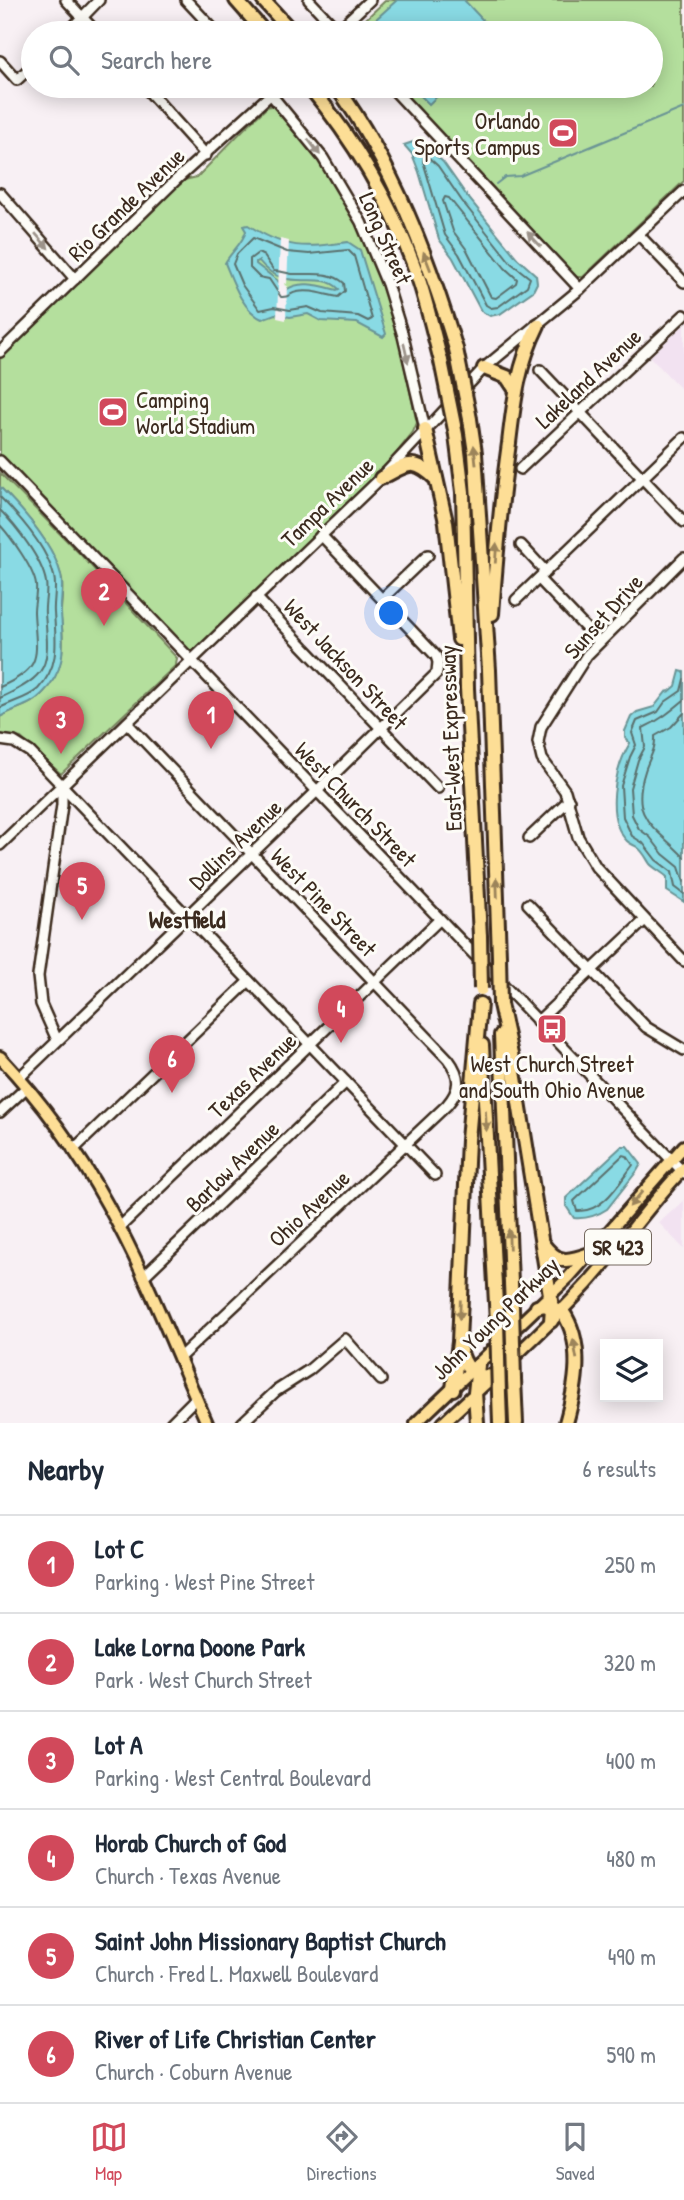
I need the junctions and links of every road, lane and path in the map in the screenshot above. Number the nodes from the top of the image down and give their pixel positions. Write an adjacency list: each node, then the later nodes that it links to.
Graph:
1 (66, 0): 8 (street)
2 (99, 0): 8 (street)
3 (186, 0): 11 (street)
4 (262, 0): 13 (highway)
5 (309, 0): 14 (street)
6 (370, 0): 15 (street)
7 (236, 2): 12 (highway)
8 (82, 17): 9 (street); 10 (street)
9 (78, 21)
10 (86, 21)
11 (206, 21)
12 (254, 21)
13 (282, 21)
14 (328, 21)
15 (349, 21)
16 (0, 61): 17 (street)
17 (21, 76)
18 (155, 98): 24 (street)
19 (267, 98): 24 (street, Rio Grande Avenue)
20 (274, 98): 38 (street, Long Street, one-way to 38)
21 (319, 98): 58 (highway, East-West Expressway, bridge)
22 (345, 98): 57 (highway, East-West Expressway, one-way to 22, bridge)
23 (401, 98): 30 (street, one-way to 23)
24 (206, 155): 28 (street, Rio Grande Avenue)
25 (684, 191): 27 (street, Tampa Avenue)
26 (0, 193): 28 (street, one-way to 28)
27 (639, 234): 29 (street); 30 (street, Tampa Avenue)
28 (75, 279): 33 (street, Rio Grande Avenue)
29 (684, 282)
30 (580, 289): 32 (street, Tampa Avenue)
31 (684, 315): 37 (street, Lakeland Avenue)
32 (537, 325): 34 (street, Tampa Avenue); 36 (highway)
33 (0, 352)
34 (484, 368): 36 (highway); 38 (street, Tampa Avenue)
35 (540, 370): 37 (street)
36 (515, 389): 57 (highway, one-way to 36)
37 (580, 412): 41 (street, Lakeland Avenue); 44 (street)
38 (425, 429): 42 (street, Tampa Avenue); 43 (highway)
39 (684, 438): 44 (street)
40 (0, 461): 56 (street, West Church Street)
41 (520, 469)
42 (381, 478): 43 (highway); 46 (street, Tampa Avenue)
43 (436, 479): 58 (highway)
44 (642, 479): 45 (street); 50 (street)
45 (684, 522)
46 (321, 536): 52 (street, Tampa Avenue); 53 (street)
47 (521, 545): 50 (street)
48 (428, 555): 53 (street)
49 (684, 558): 55 (street, Sunset Drive)
50 (546, 572): 51 (street)
51 (538, 579): 54 (street); 55 (street)
52 (256, 597): 56 (street, Tampa Avenue); 60 (street, West Jackson Street)
53 (382, 599): 60 (street, Dollins Avenue)
54 (516, 600)
55 (598, 642): 65 (street, Sunset Drive)
56 (192, 661): 59 (street, Tampa Avenue); 64 (street, West Church Street)
57 (489, 670): 78 (highway, East-West Expressway, one-way to 57, bridge)
58 (467, 688): 77 (highway, East-West Expressway, bridge)
59 (127, 723): 62 (street, Tampa Avenue); 68 (street, West Pine Street)
60 (381, 729): 63 (street, West Jackson Street); 64 (street, Dollins Avenue)
61 (0, 740): 62 (street)
62 (62, 785): 67 (street, Tampa Avenue); 70 (street); 80 (street)
63 (438, 788)
64 (317, 791): 68 (street, Dollins Avenue); 72 (street, West Church Street)
65 (569, 800): 66 (street); 71 (street)
66 (529, 838)
67 (0, 845)
68 (251, 854): 70 (street, Dollins Avenue); 76 (street, West Pine Street)
69 (528, 904): 74 (street)
70 (187, 916): 75 (street); 80 (street, Dollins Avenue)
71 (645, 919): 73 (street); 74 (street)
72 (439, 920): 76 (street, Texas Avenue); 79 (street, West Church Street)
73 (684, 961)
74 (591, 970): 79 (street); 82 (street)
75 (249, 981): 81 (street); 91 (street)
76 (375, 983): 81 (street, Texas Avenue); 86 (street, West Pine Street)
77 (480, 1004): 102 (highway, one-way to 102); 103 (highway, East-West Expressway, one-way to 103, bridge)
78 (500, 1004): 96 (highway); 118 (highway, East-West Expressway, one-way to 78, bridge)
79 (537, 1021): 92 (street, West Church Street)
80 (57, 1040): 84 (street, Dollins Avenue)
81 (310, 1046): 85 (street); 95 (street, Texas Avenue)
82 (684, 1051)
83 (0, 1057): 84 (main road)
84 (19, 1078): 87 (main road)
85 (346, 1082): 89 (street); 98 (street, Barlow Avenue)
86 (458, 1082): 89 (street, Ohio Avenue)
87 (27, 1087): 88 (street); 91 (main road)
88 (0, 1112)
89 (406, 1143): 94 (street); 104 (street, Ohio Avenue)
90 (684, 1146): 92 (main road, John Young Parkway)
91 (74, 1150): 95 (main road)
92 (671, 1160): 93 (street, West Church Street); 97 (main road, John Young Parkway / SR 423, one-way to 97)
93 (683, 1171): 99 (main road, John Young Parkway / SR 423)
94 (435, 1175)
95 (120, 1227): 98 (main road)
96 (542, 1243): 97 (highway); 99 (highway)
97 (590, 1254): 99 (main road, John Young Parkway / SR 423)
98 (143, 1277): 104 (main road)
99 (555, 1304): 100 (highway); 101 (highway); 119 (highway, one-way to 99)
100 (537, 1307): 103 (main road, John Young Parkway)
101 (551, 1321): 106 (main road, John Young Parkway)
102 (459, 1342): 105 (highway); 108 (highway)
103 (498, 1346): 105 (main road, John Young Parkway); 117 (highway, East-West Expressway, bridge)
104 (179, 1359): 110 (main road)
105 (476, 1370): 106 (highway); 108 (main road, John Young Parkway); 109 (highway)
106 (493, 1376): 109 (main road, John Young Parkway)
107 (381, 1380): 113 (street)
108 (453, 1389): 114 (main road, John Young Parkway)
109 (475, 1393): 115 (main road, John Young Parkway); 116 (highway)
110 (196, 1398): 111 (street); 112 (main road)
111 (171, 1423)
112 (207, 1423)
113 (242, 1423)
114 (416, 1423)
115 (443, 1423)
116 (477, 1423)
117 (500, 1423)
118 (516, 1423)
119 (566, 1423)

